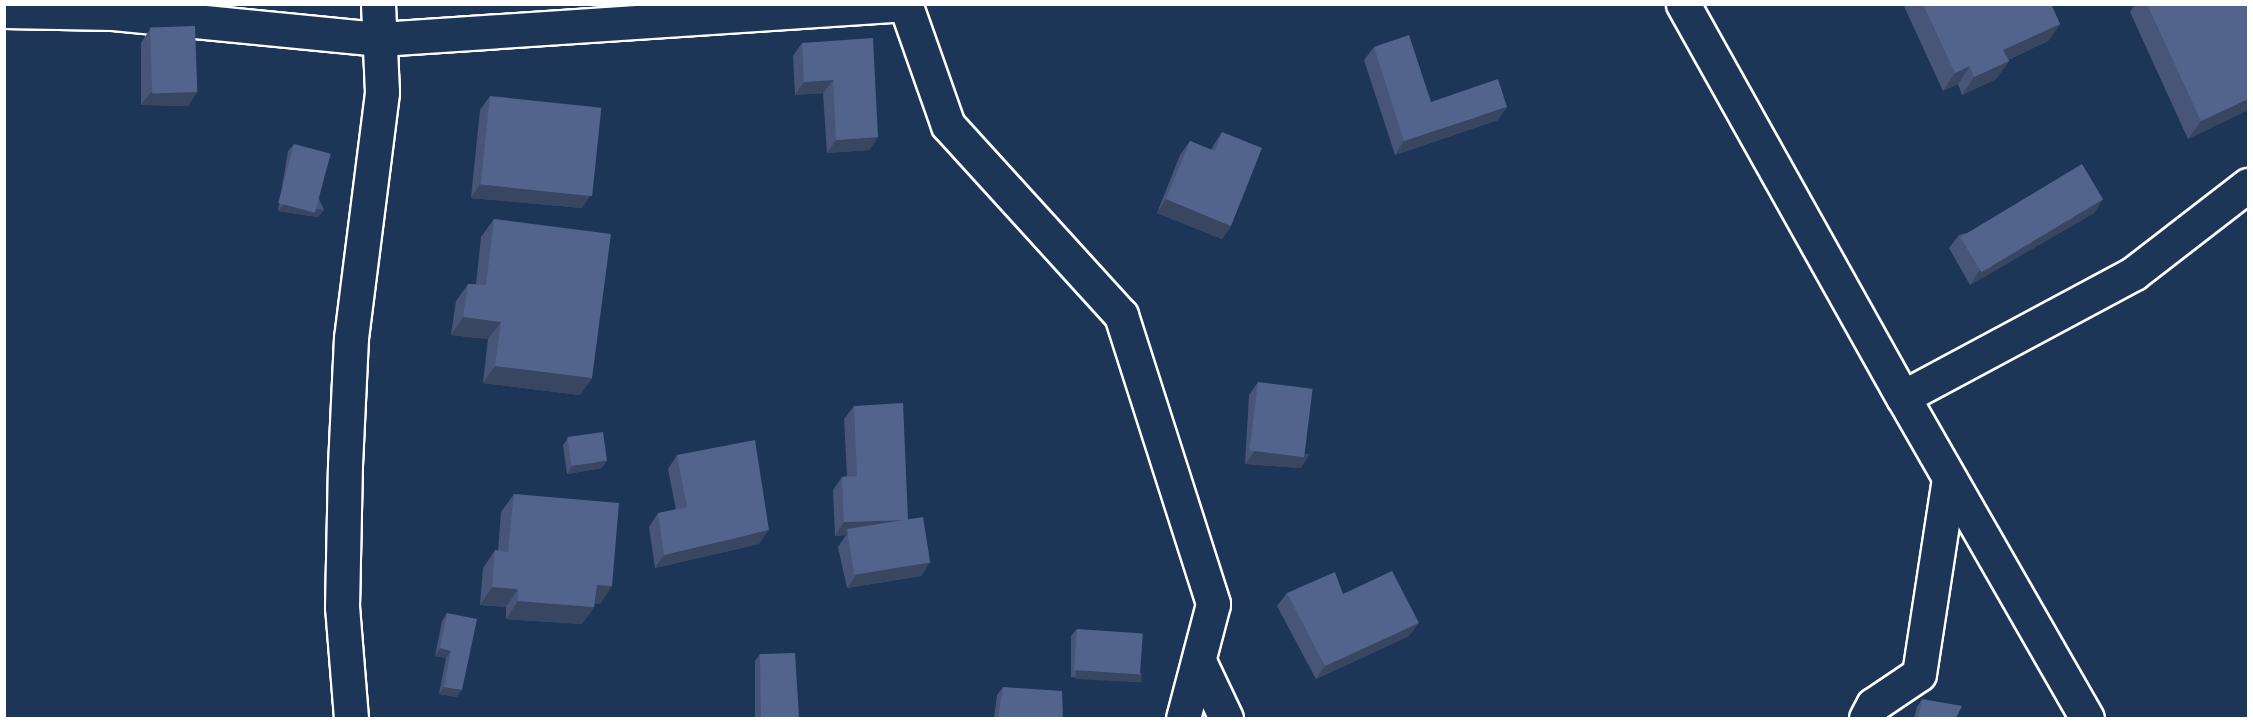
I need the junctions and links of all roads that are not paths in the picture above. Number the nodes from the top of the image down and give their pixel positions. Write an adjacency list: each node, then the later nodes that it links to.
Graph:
1 (378, 4): 5 (street)
2 (1683, 4): 7 (street)
3 (907, 5): 5 (street); 9 (street)
4 (4, 11): 5 (street)
5 (380, 39): 10 (street)
6 (2248, 185): 7 (street)
7 (1903, 397): 8 (street)
8 (1949, 479): 13 (street); 14 (street)
9 (1199, 661): 11 (street); 12 (street)
10 (351, 718)
11 (1183, 718)
12 (1226, 718)
13 (1866, 718)
14 (2087, 718)

